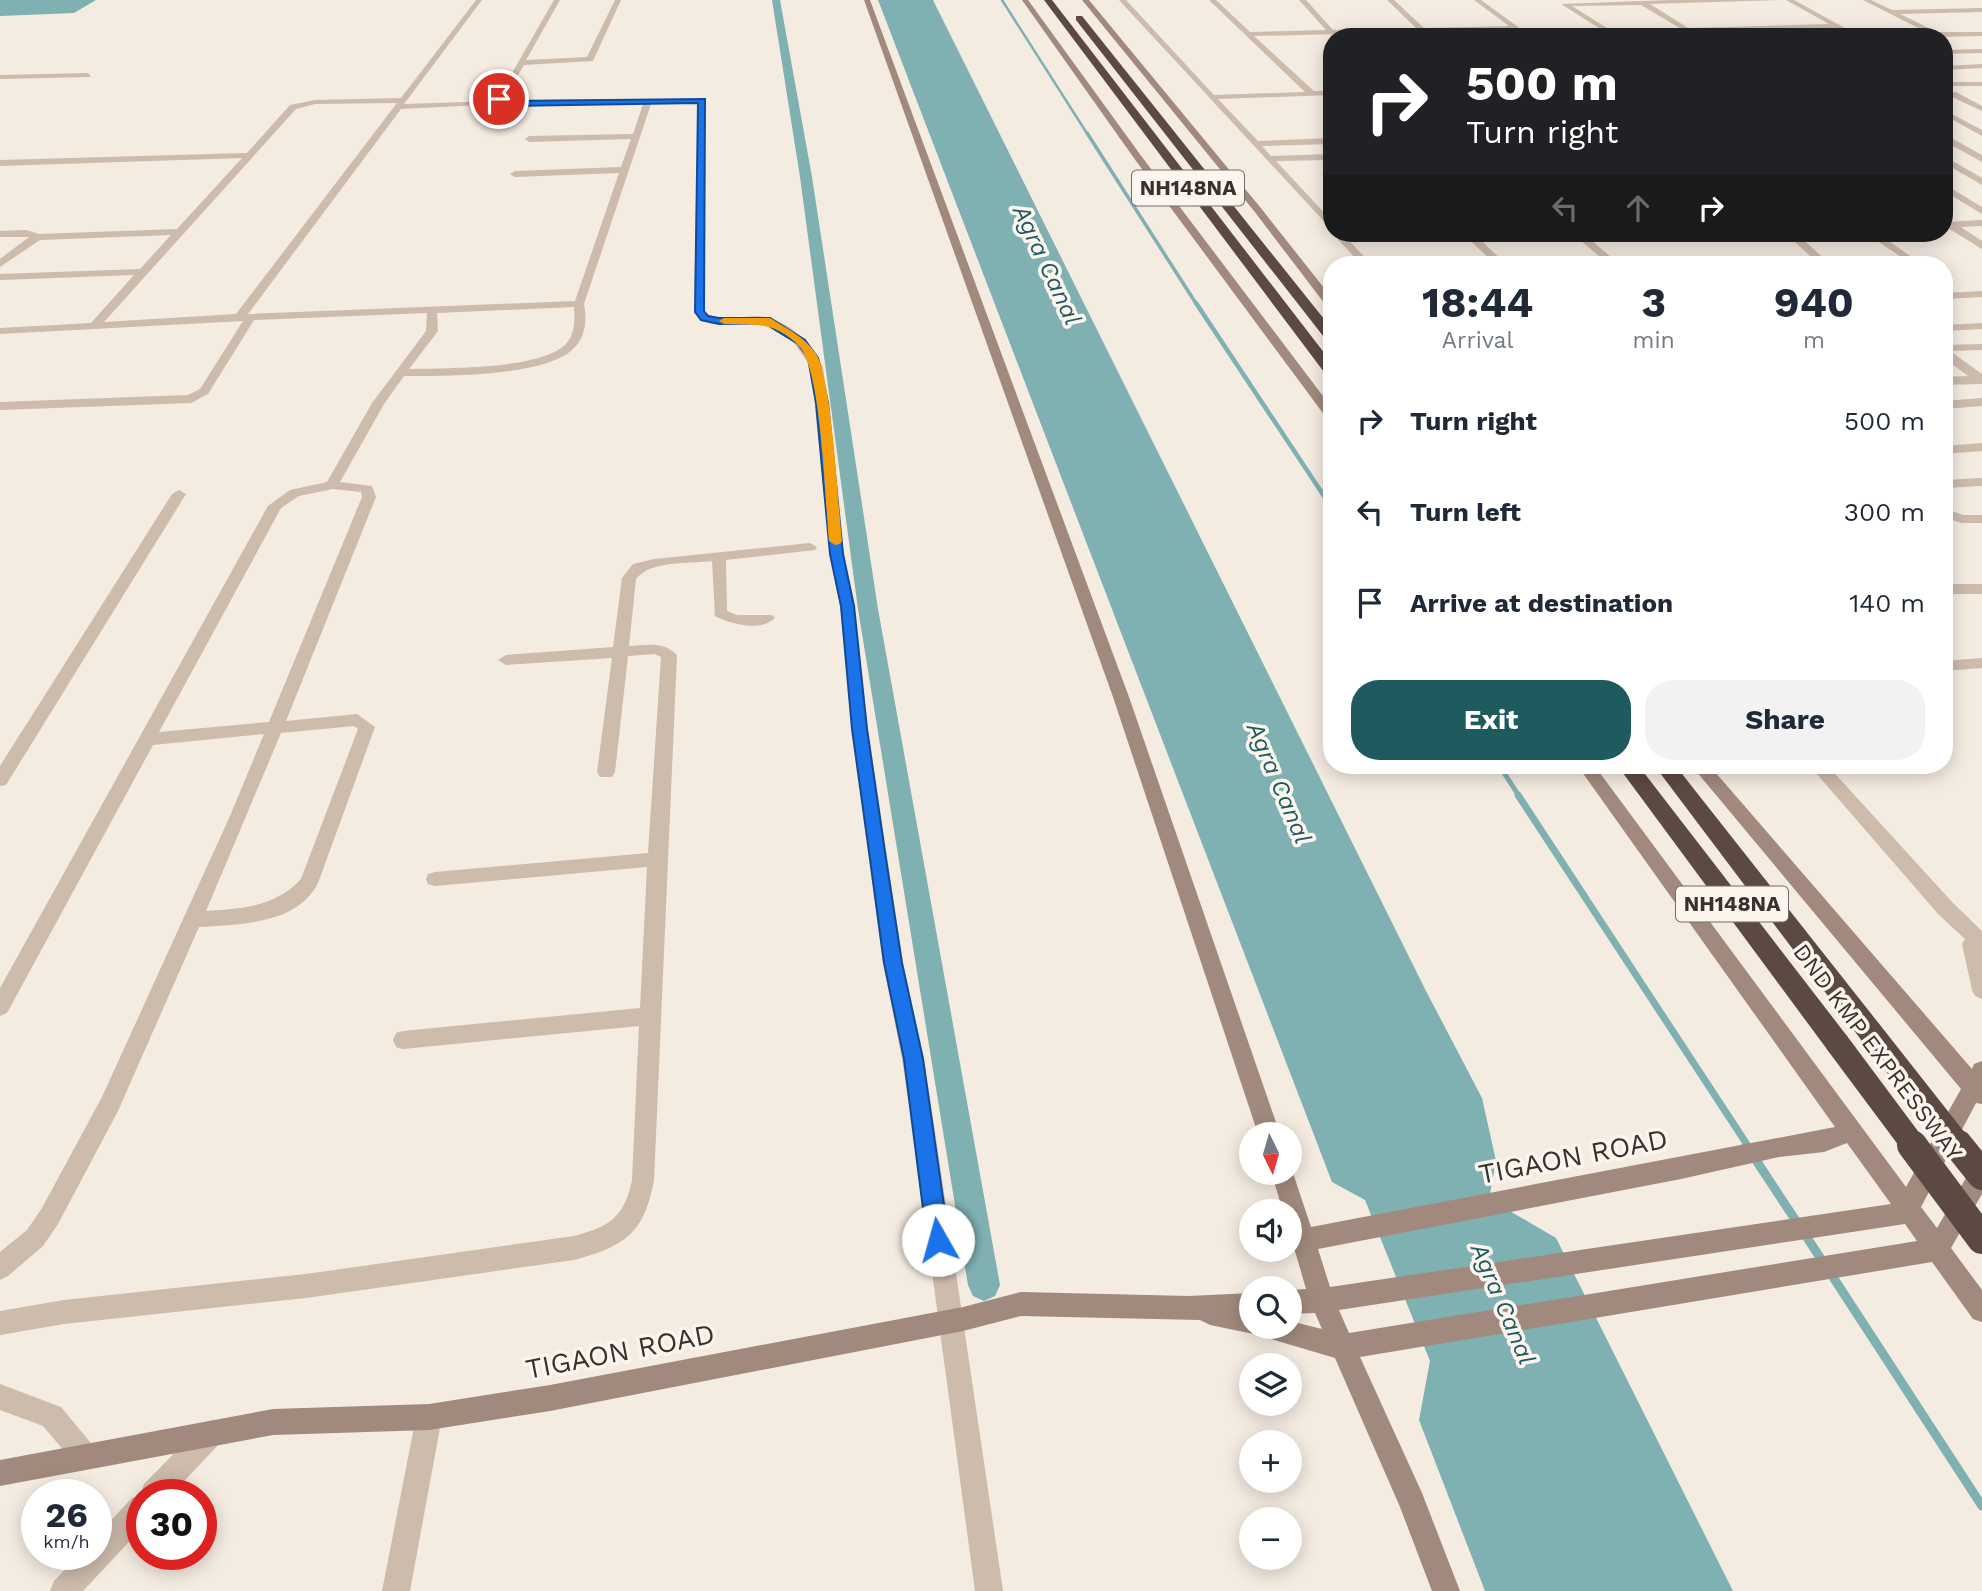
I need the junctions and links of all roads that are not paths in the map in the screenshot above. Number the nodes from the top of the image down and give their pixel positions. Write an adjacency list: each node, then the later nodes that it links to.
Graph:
1 (479, 0): 60 (street)
2 (557, 0): 45 (street)
3 (618, 0): 45 (street)
4 (867, 0): 163 (street)
5 (1025, 0): 81 (street)
6 (1048, 0): 82 (highway, NH148NA)
7 (1085, 0): 71 (street)
8 (1122, 0): 56 (street)
9 (1212, 0): 37 (street)
10 (1302, 0): 28 (street)
11 (1390, 0): 29 (street)
12 (1477, 0): 30 (street)
13 (1777, 0): 19 (street)
14 (1789, 0): 27 (street)
15 (1866, 0): 24 (street)
16 (1910, 0): 23 (street)
17 (1948, 0): 21 (street)
18 (1561, 2): 19 (street); 31 (street)
19 (1643, 3): 32 (street)
20 (1073, 10): 79 (highway, NH148NA)
21 (1972, 10): 22 (street); 23 (street)
22 (1982, 10)
23 (1934, 11): 24 (street)
24 (1891, 12): 26 (street)
25 (1982, 18): 26 (street)
26 (1908, 20): 35 (street)
27 (1837, 26): 33 (street); 34 (street)
28 (1327, 28)
29 (1420, 28)
30 (1515, 28)
31 (1603, 28)
32 (1682, 28)
33 (1761, 28)
34 (1841, 28)
35 (1924, 28)
36 (1323, 33): 37 (street)
37 (1248, 34): 54 (street)
38 (1982, 34): 39 (street)
39 (1953, 35)
40 (1953, 42): 42 (street)
41 (1963, 51): 42 (street); 44 (street); 46 (street)
42 (1973, 51): 43 (street)
43 (1982, 51)
44 (1953, 52)
45 (521, 63): 61 (street)
46 (1982, 64): 47 (street)
47 (1953, 67)
48 (1953, 71): 52 (street)
49 (88, 75): 50 (street)
50 (0, 77)
51 (1953, 84): 52 (street)
52 (1982, 84)
53 (1323, 93): 54 (street)
54 (1312, 94): 56 (street)
55 (1953, 94): 58 (street)
56 (1212, 97): 69 (street)
57 (1953, 99): 58 (street)
58 (1962, 99): 62 (street)
59 (648, 101): 61 (street); 65 (street); 177 (street)
60 (401, 103): 61 (street); 70 (street); 111 (street)
61 (500, 103)
62 (1982, 110)
63 (1953, 117): 64 (street)
64 (1982, 133)
65 (636, 135): 66 (street); 77 (street)
66 (529, 139)
67 (1323, 141): 69 (street)
68 (1953, 142): 74 (street)
69 (1256, 144): 73 (street)
70 (252, 155): 75 (street); 89 (street)
71 (1214, 156): 79 (highway); 106 (street)
72 (1323, 157): 73 (street)
73 (1271, 159): 85 (street)
74 (1982, 159)
75 (0, 163)
76 (1953, 164): 80 (street)
77 (625, 170): 78 (street); 109 (street)
78 (515, 174)
79 (1206, 179): 114 (highway, NH148NA)
80 (1982, 182)
81 (1161, 188): 82 (highway); 127 (street)
82 (1191, 192): 120 (highway, NH148NA)
83 (1953, 193): 84 (street)
84 (1982, 211)
85 (1323, 217)
86 (1953, 223): 87 (street)
87 (1982, 223)
88 (1953, 226): 97 (street)
89 (179, 232): 91 (street); 104 (street)
90 (0, 234): 91 (street)
91 (38, 237): 103 (street)
92 (1345, 242): 98 (street)
93 (1476, 242): 99 (street)
94 (1588, 242): 100 (street)
95 (1800, 242): 101 (street)
96 (1884, 242): 102 (street)
97 (1982, 246)
98 (1359, 256)
99 (1492, 256)
100 (1605, 256)
101 (1816, 256)
102 (1905, 256)
103 (0, 264)
104 (142, 272): 105 (street); 112 (street)
105 (0, 277)
106 (1323, 295)
107 (1982, 295): 108 (street)
108 (1953, 296)
109 (579, 304): 110 (street); 121 (street)
110 (432, 311): 111 (street); 121 (street)
111 (245, 318): 112 (street); 126 (street)
112 (94, 326): 116 (street)
113 (1982, 326): 115 (street)
114 (1323, 327)
115 (1953, 328)
116 (0, 331)
117 (1982, 347): 118 (street)
118 (1953, 349)
119 (1953, 357): 122 (street)
120 (1323, 361)
121 (400, 373): 132 (street)
122 (1981, 379): 123 (street)
123 (1953, 381)
124 (1982, 402): 125 (street)
125 (1953, 404)
126 (0, 405)
127 (1323, 405)
128 (1982, 447): 129 (street)
129 (1953, 449)
130 (1982, 482): 131 (street)
131 (1953, 484)
132 (334, 485): 145 (street); 146 (street)
133 (179, 494): 153 (street)
134 (1953, 516): 135 (street)
135 (1982, 519)
136 (810, 547): 137 (street)
137 (719, 556): 140 (street); 141 (street)
138 (1953, 589): 139 (street)
139 (1982, 589)
140 (767, 618)
141 (619, 652): 142 (street); 147 (street); 154 (street)
142 (506, 660)
143 (1982, 663): 144 (street)
144 (1953, 665)
145 (276, 726): 146 (street); 156 (street); 156 (street)
146 (149, 739): 159 (street)
147 (606, 772)
148 (1592, 774): 164 (street)
149 (1634, 774): 168 (highway, DND KMP EXPRESSWAY / NH148NA, bridge)
150 (1671, 774): 165 (highway, DND KMP EXPRESSWAY / NH148NA, bridge)
151 (1707, 774): 162 (street)
152 (1825, 774): 157 (street)
153 (0, 780)
154 (657, 859): 155 (street); 160 (street)
155 (435, 879)
156 (191, 920): 171 (street)
157 (1979, 948): 158 (street)
158 (1982, 990)
159 (0, 1007)
160 (650, 1016): 161 (street); 179 (street)
161 (403, 1040)
162 (1979, 1086): 167 (street)
163 (1265, 1122)
164 (1853, 1131): 167 (street); 169 (street, TIGAON ROAD)
165 (1982, 1174): 170 (street)
166 (1286, 1185): 169 (street)
167 (1908, 1207): 170 (street); 172 (street)
168 (1982, 1238)
169 (1303, 1240): 172 (street)
170 (1938, 1249): 176 (street); 181 (street)
171 (0, 1268)
172 (1331, 1299): 173 (street); 181 (street)
173 (1302, 1301)
174 (1239, 1306): 175 (street, TIGAON ROAD)
175 (1189, 1308): 177 (street, TIGAON ROAD); 178 (street)
176 (1982, 1310)
177 (956, 1320): 183 (street, TIGAON ROAD); 191 (street)
178 (1239, 1320)
179 (0, 1323)
180 (1302, 1335): 181 (street)
181 (1350, 1345): 192 (street)
182 (0, 1396): 185 (street)
183 (429, 1417): 184 (street, TIGAON ROAD); 190 (street)
184 (212, 1433): 185 (street, TIGAON ROAD); 187 (street)
185 (86, 1457): 186 (street, TIGAON ROAD)
186 (0, 1473)
187 (169, 1479)
188 (126, 1525): 189 (street)
189 (64, 1591)
190 (396, 1591)
191 (989, 1591)
192 (1447, 1591)

